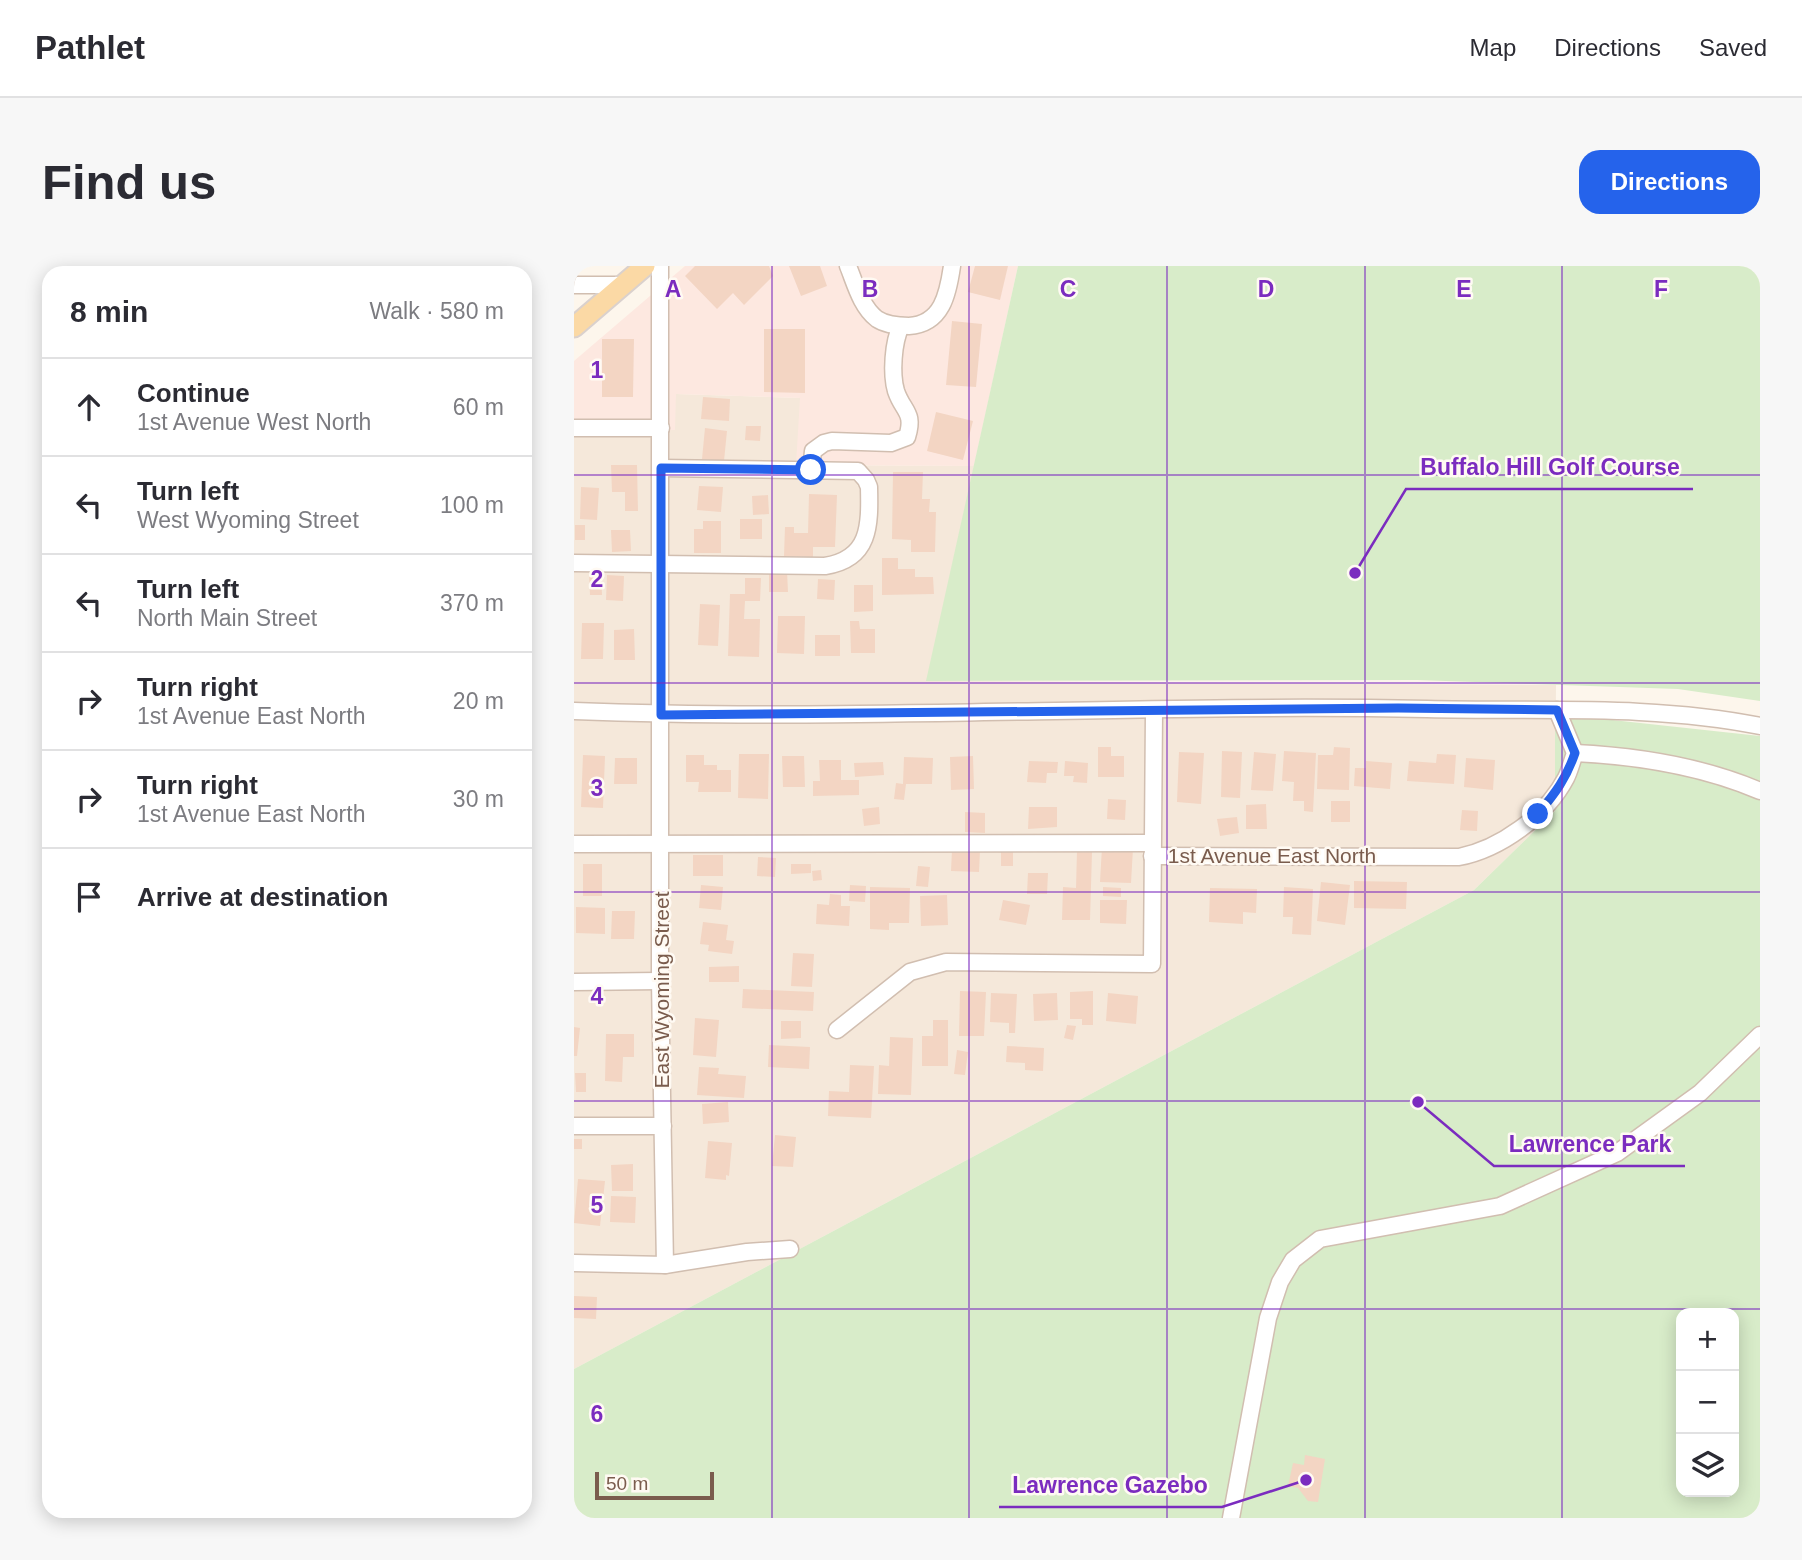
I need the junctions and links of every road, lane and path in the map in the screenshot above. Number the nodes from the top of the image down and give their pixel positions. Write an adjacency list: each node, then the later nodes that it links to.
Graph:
1 (645, 266): 6 (main road)
2 (660, 266): 10 (street, East Wyoming Street)
3 (848, 266): 7 (street)
4 (952, 266): 7 (street)
5 (574, 285): 6 (street)
6 (623, 285): 8 (main road)
7 (901, 326): 12 (street)
8 (574, 327)
9 (574, 428): 10 (street)
10 (661, 428): 11 (street, East Wyoming Street)
11 (661, 468): 12 (street); 14 (street, East Wyoming Street)
12 (811, 470): 14 (street)
13 (574, 563): 14 (street)
14 (661, 564): 18 (street, East Wyoming Street)
15 (1557, 710): 17 (street); 19 (street); 20 (street)
16 (574, 711): 18 (street)
17 (1154, 711): 18 (street); 24 (street)
18 (661, 715): 23 (street, East Wyoming Street)
19 (1760, 726)
20 (1575, 753): 21 (street); 24 (street, 1st Avenue East North)
21 (1760, 791)
22 (574, 844): 23 (street)
23 (661, 844): 24 (street); 25 (street, East Wyoming Street)
24 (1152, 849): 27 (street, 1st Avenue East North)
25 (660, 981): 26 (street); 30 (street, East Wyoming Street)
26 (574, 982)
27 (837, 1030)
28 (1760, 1035): 34 (street)
29 (574, 1126): 30 (street)
30 (663, 1126): 33 (street, East Wyoming Street)
31 (790, 1249): 33 (street)
32 (574, 1263): 33 (street)
33 (665, 1265)
34 (1231, 1518)

